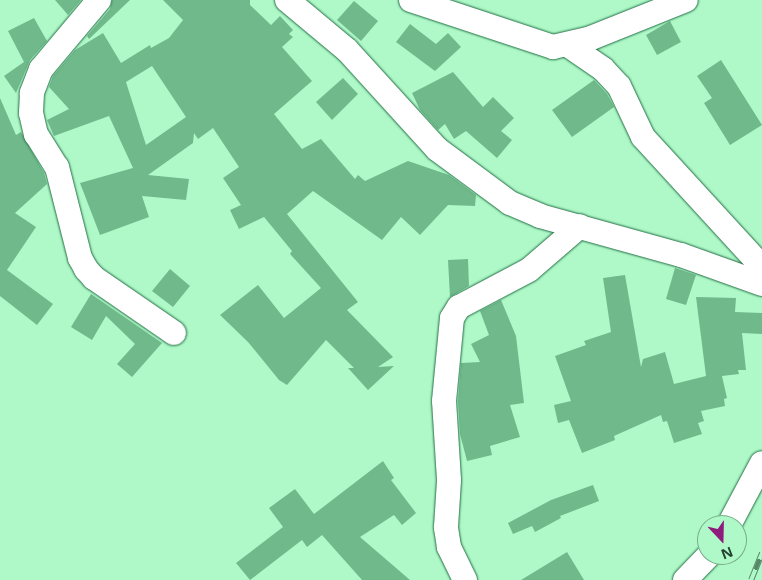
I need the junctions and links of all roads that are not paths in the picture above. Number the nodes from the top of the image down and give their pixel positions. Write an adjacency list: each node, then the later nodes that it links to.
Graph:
1 (99, 0): 9 (street)
2 (286, 0): 6 (street)
3 (410, 0): 5 (street)
4 (686, 0): 5 (street)
5 (568, 45): 7 (street)
6 (580, 226): 8 (street); 13 (street)
7 (762, 267)
8 (762, 284)
9 (174, 333)
10 (762, 463): 11 (street)
11 (734, 515)
12 (699, 565): 14 (street)
13 (465, 580)
14 (685, 580)

